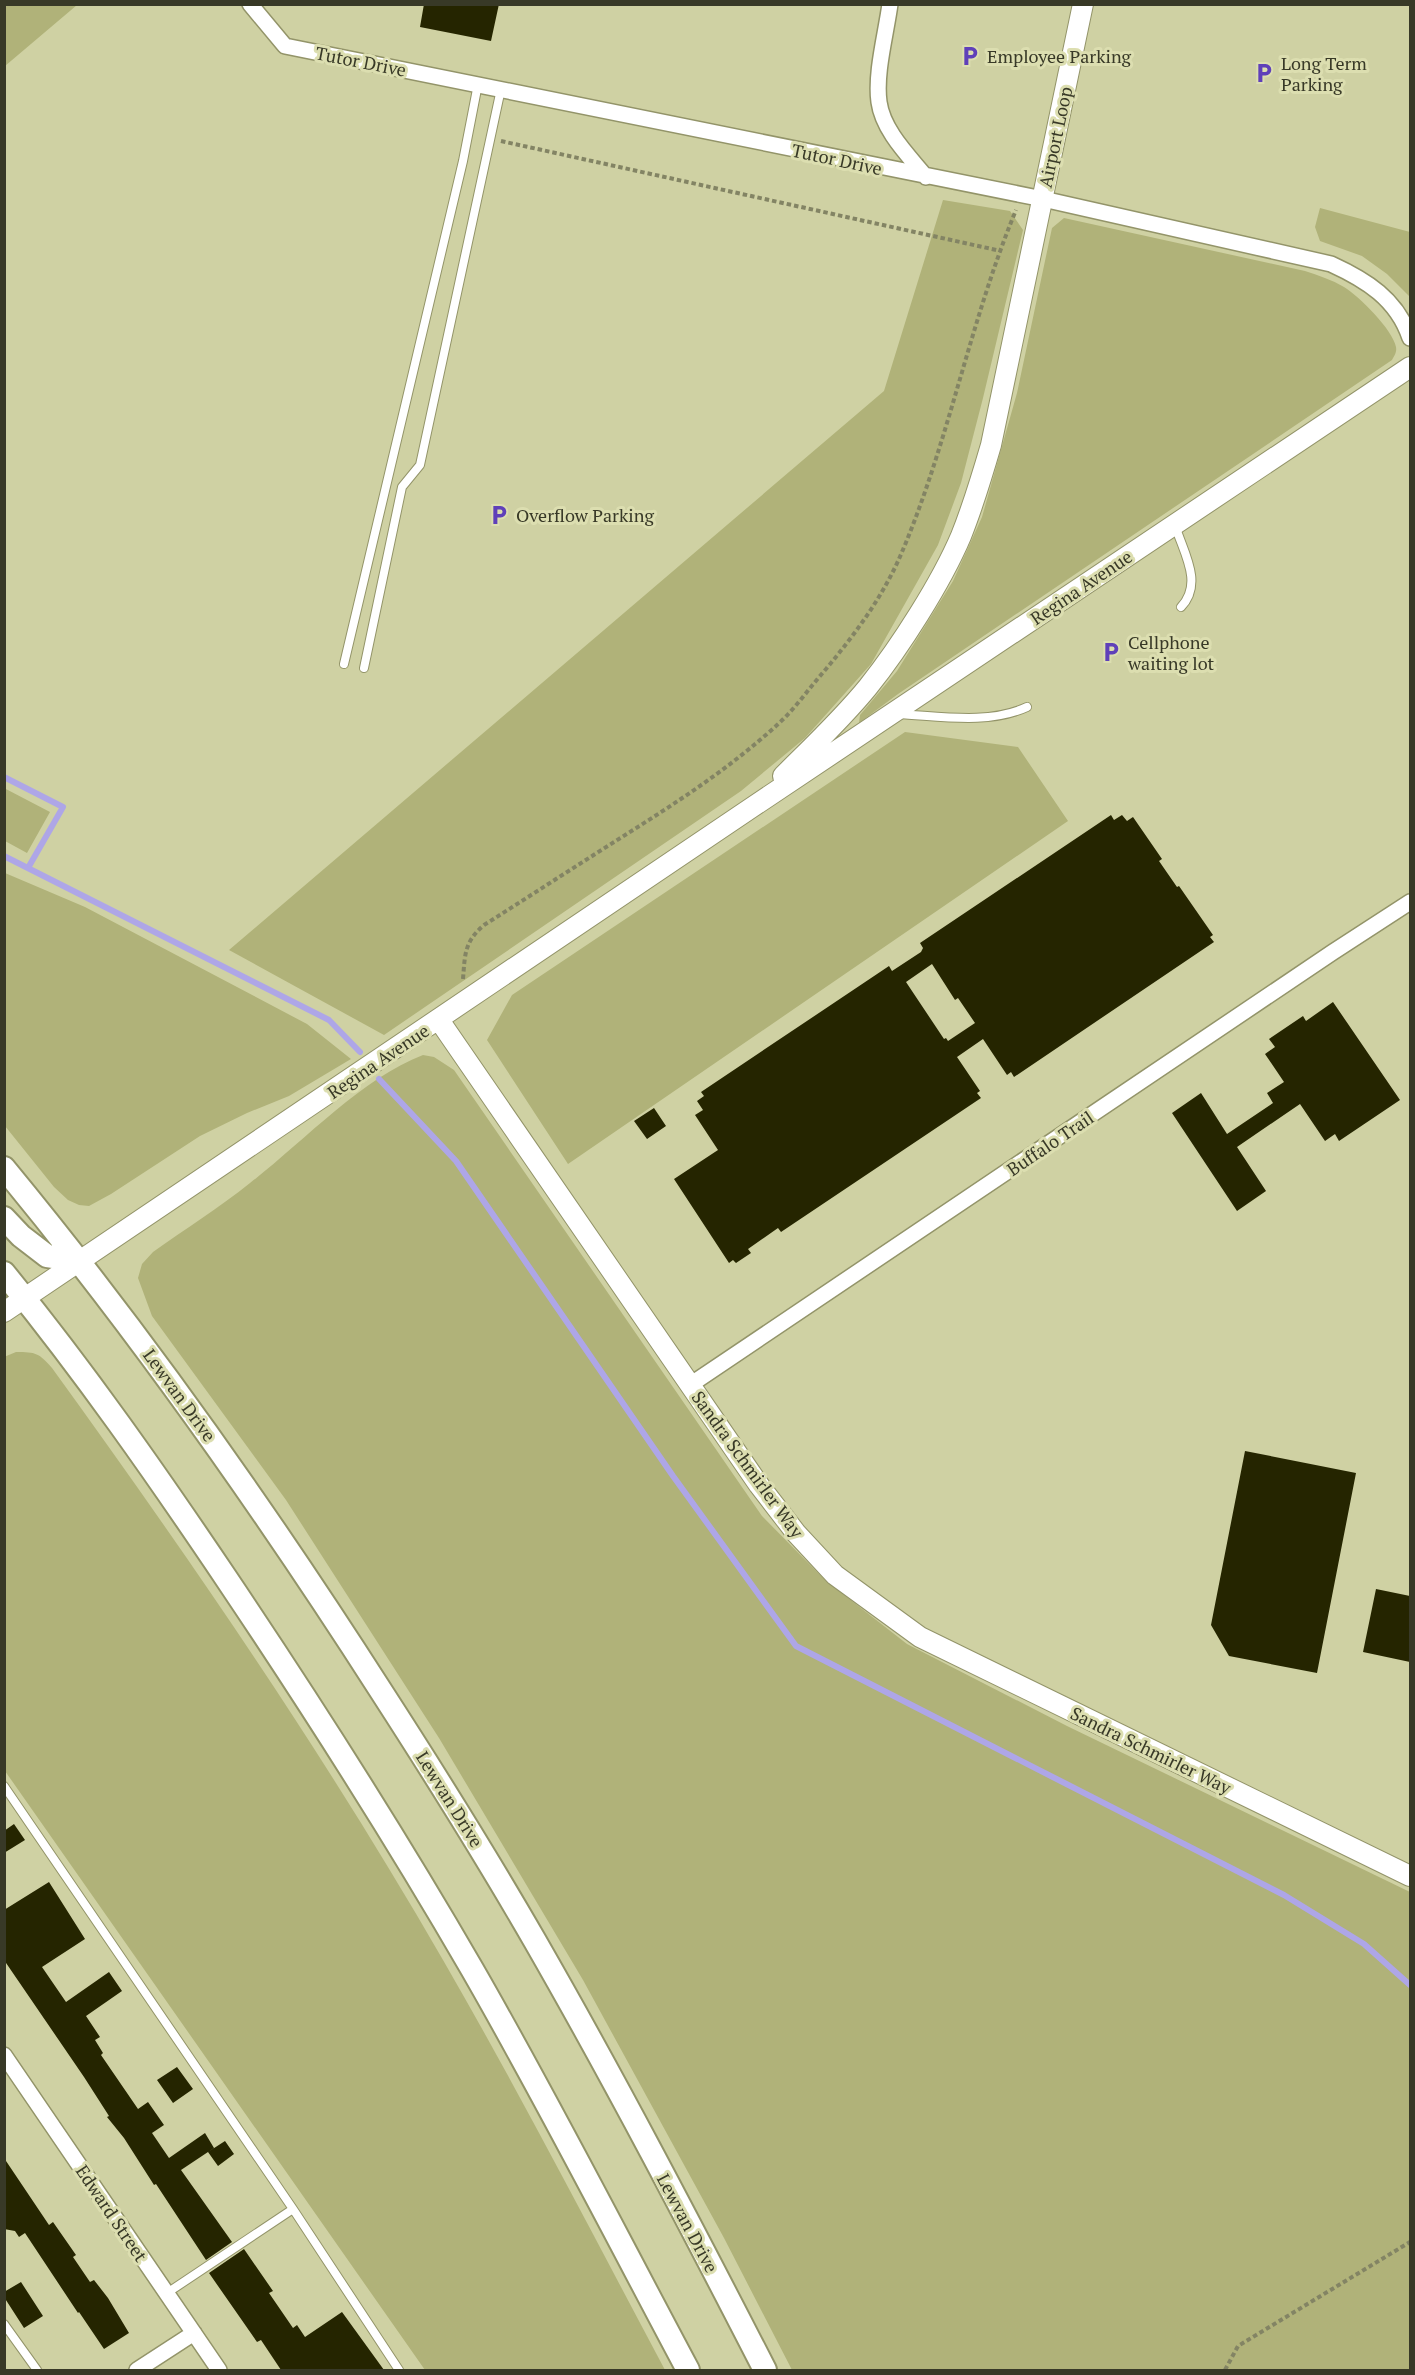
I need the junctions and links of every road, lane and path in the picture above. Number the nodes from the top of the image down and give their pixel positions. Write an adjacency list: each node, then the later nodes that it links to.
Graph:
1 (250, 4): 4 (street, Tutor Drive)
2 (890, 4): 7 (street)
3 (1083, 4): 9 (street, Airport Loop)
4 (478, 84): 5 (street, Tutor Drive); 15 (lane)
5 (501, 88): 6 (lane); 7 (street, Tutor Drive)
6 (492, 139): 10 (path); 16 (lane)
7 (926, 177): 8 (street, Tutor Drive)
8 (1022, 195): 9 (street, Tutor Drive); 10 (path)
9 (1043, 199): 11 (street, Tutor Drive); 19 (street, Regina Avenue)
10 (1001, 251): 21 (path)
11 (1410, 338)
12 (1410, 368): 13 (street, Regina Avenue)
13 (1174, 525): 14 (lane); 18 (street, Regina Avenue)
14 (1181, 607)
15 (344, 664)
16 (364, 668)
17 (1027, 706): 18 (lane)
18 (894, 714): 19 (street, Regina Avenue)
19 (751, 808): 21 (street, Regina Avenue)
20 (1410, 902): 29 (street, Buffalo Trail)
21 (470, 999): 22 (street, Regina Avenue)
22 (439, 1020): 25 (street, Regina Avenue); 29 (street, Sandra Schmirler Way)
23 (4, 1168): 25 (main road, Lewvan Drive)
24 (4, 1218): 25 (main road)
25 (81, 1261): 27 (street, Regina Avenue); 43 (main road, Lewvan Drive)
26 (4, 1273): 27 (main road)
27 (25, 1298): 28 (street, Regina Avenue); 42 (main road)
28 (4, 1312)
29 (690, 1385): 31 (street, Sandra Schmirler Way)
30 (4, 1786): 33 (lane)
31 (1410, 1876)
32 (4, 2055): 35 (street, Edward Street)
33 (293, 2209): 35 (lane); 41 (lane)
34 (1410, 2242): 44 (path)
35 (167, 2293): 37 (street, Edward Street)
36 (4, 2324): 38 (lane)
37 (194, 2333): 39 (street); 40 (street, Edward Street)
38 (37, 2370)
39 (137, 2370)
40 (219, 2370)
41 (399, 2370)
42 (688, 2370)
43 (765, 2370)
44 (1225, 2370)

